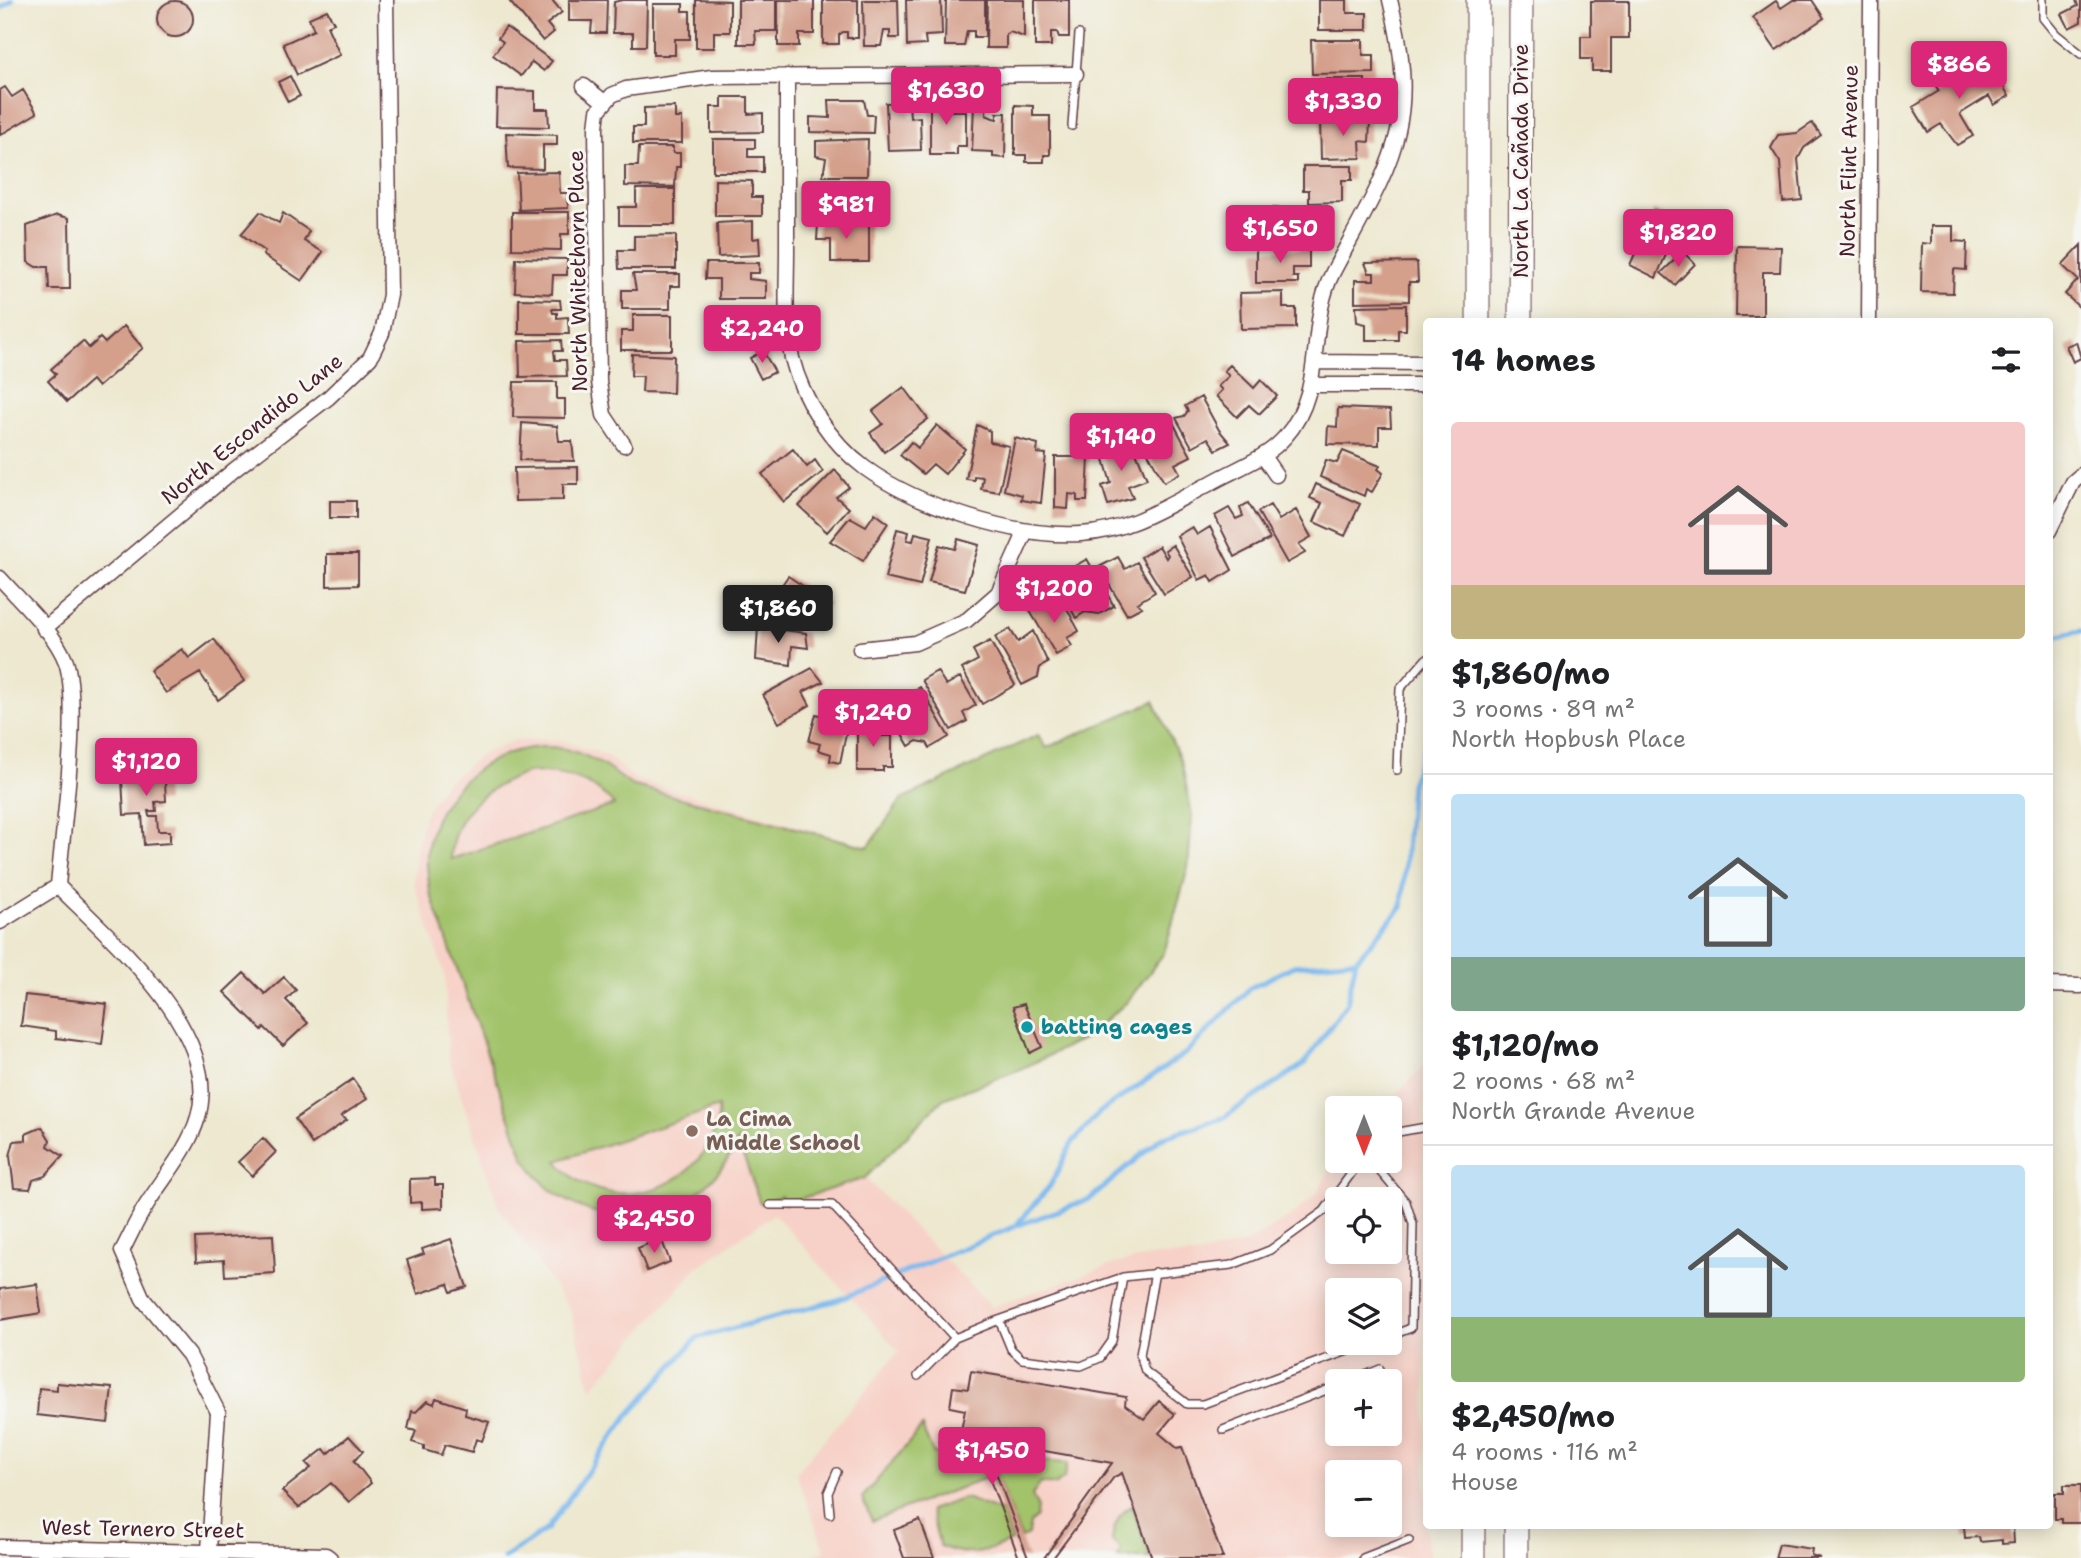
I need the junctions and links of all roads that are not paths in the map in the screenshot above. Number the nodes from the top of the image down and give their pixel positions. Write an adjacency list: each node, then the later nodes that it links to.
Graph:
1 (386, 0): 28 (street, North Escondido Lane)
2 (1390, 0): 17 (street)
3 (1479, 0): 14 (main road, North La Cañada Drive)
4 (1521, 0): 15 (main road, North La Cañada Drive)
5 (1871, 0): 16 (street, North Flint Avenue)
6 (2043, 0): 8 (lane)
7 (1079, 34): 9 (lane)
8 (2081, 54)
9 (1076, 74): 10 (street); 13 (lane)
10 (787, 76): 12 (street); 26 (street)
11 (584, 86): 12 (street)
12 (607, 98): 21 (street, North Whitethorn Place)
13 (1072, 127)
14 (1478, 318)
15 (1520, 318)
16 (1869, 318)
17 (1316, 362): 18 (street); 19 (street)
18 (1423, 363)
19 (1312, 385): 20 (street); 22 (street)
20 (1423, 385)
21 (624, 445)
22 (1263, 456): 23 (street); 26 (street)
23 (1276, 475)
24 (2081, 475): 25 (street)
25 (2053, 523)
26 (1026, 531): 29 (street)
27 (0, 578): 28 (street)
28 (48, 634): 32 (street)
29 (860, 649)
30 (1423, 662): 31 (lane)
31 (1397, 770)
32 (58, 886): 33 (street); 56 (street)
33 (0, 922)
34 (2053, 985): 35 (street)
35 (2081, 986)
36 (1423, 1128): 37 (lane)
37 (1402, 1131)
38 (1352, 1173): 41 (lane)
39 (1381, 1173): 44 (lane)
40 (770, 1205): 45 (lane)
41 (1155, 1272): 42 (lane); 46 (lane)
42 (1123, 1277): 43 (lane); 43 (lane)
43 (999, 1320): 45 (lane)
44 (1402, 1331)
45 (955, 1338): 47 (lane)
46 (1337, 1355)
47 (918, 1377)
48 (1325, 1391): 49 (lane)
49 (1223, 1430)
50 (837, 1472): 51 (lane)
51 (830, 1514)
52 (1474, 1529): 59 (main road)
53 (1516, 1529): 60 (main road)
54 (1409, 1540): 58 (lane)
55 (0, 1547): 56 (street, West Ternero Street)
56 (209, 1550): 57 (street, West Ternero Street)
57 (328, 1557)
58 (1363, 1558)
59 (1473, 1558)
60 (1516, 1558)

